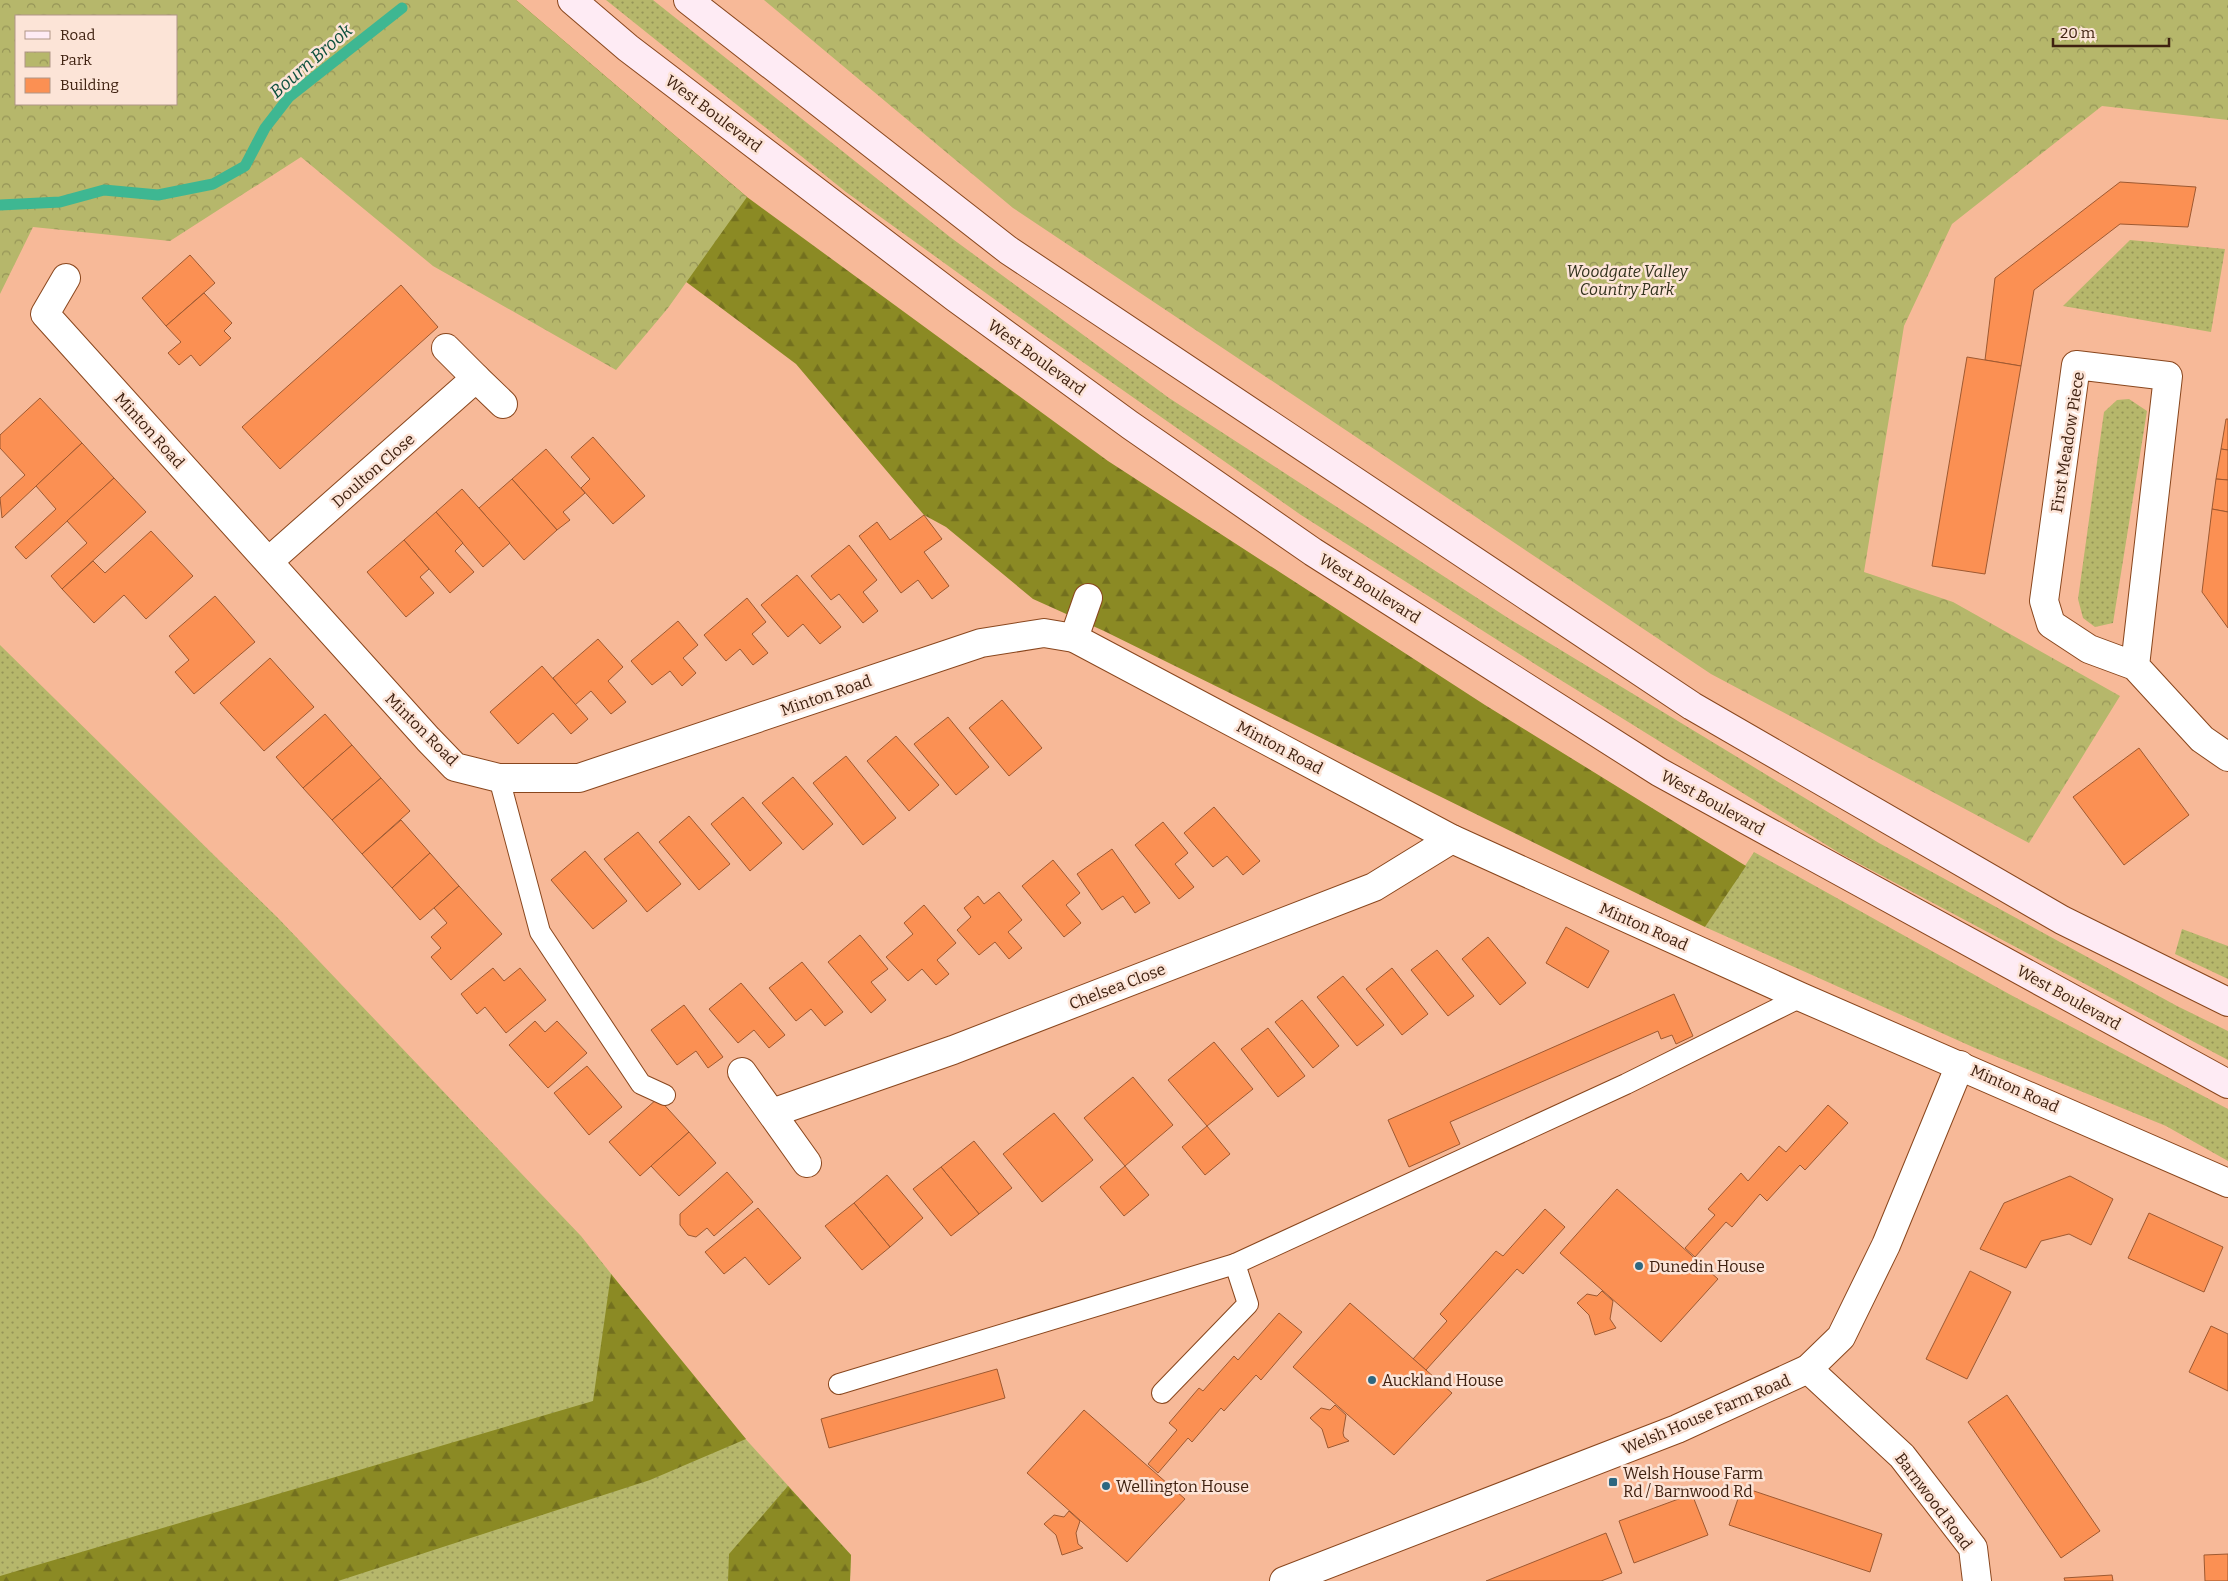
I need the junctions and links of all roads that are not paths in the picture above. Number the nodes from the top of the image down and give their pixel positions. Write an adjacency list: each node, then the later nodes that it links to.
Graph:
1 (572, 0): 18 (main road, West Boulevard)
2 (688, 0): 15 (main road)
3 (66, 278): 7 (street, Minton Road)
4 (446, 348): 5 (street)
5 (476, 378): 6 (street); 7 (street, Doulton Close)
6 (504, 404)
7 (269, 561): 12 (street, Minton Road)
8 (1088, 598): 9 (street)
9 (1074, 638): 12 (street, Minton Road); 13 (street, Minton Road)
10 (2136, 666): 10 (street, First Meadow Piece); 11 (street, First Meadow Piece)
11 (2228, 757)
12 (499, 778): 19 (lane)
13 (1452, 839): 14 (street, Minton Road); 20 (street, Chelsea Close)
14 (1801, 997): 16 (street, Minton Road); 23 (lane)
15 (2228, 1002)
16 (1960, 1065): 22 (street, Minton Road); 24 (street, Welsh House Farm Road)
17 (742, 1072): 20 (street)
18 (2228, 1084)
19 (665, 1095)
20 (772, 1113): 21 (street)
21 (808, 1163)
22 (2228, 1183)
23 (1235, 1264): 25 (lane); 26 (lane)
24 (1808, 1369): 27 (street, Welsh House Farm Road); 28 (street, Barnwood Road)
25 (839, 1384)
26 (1162, 1393)
27 (1284, 1581)
28 (1977, 1581)

